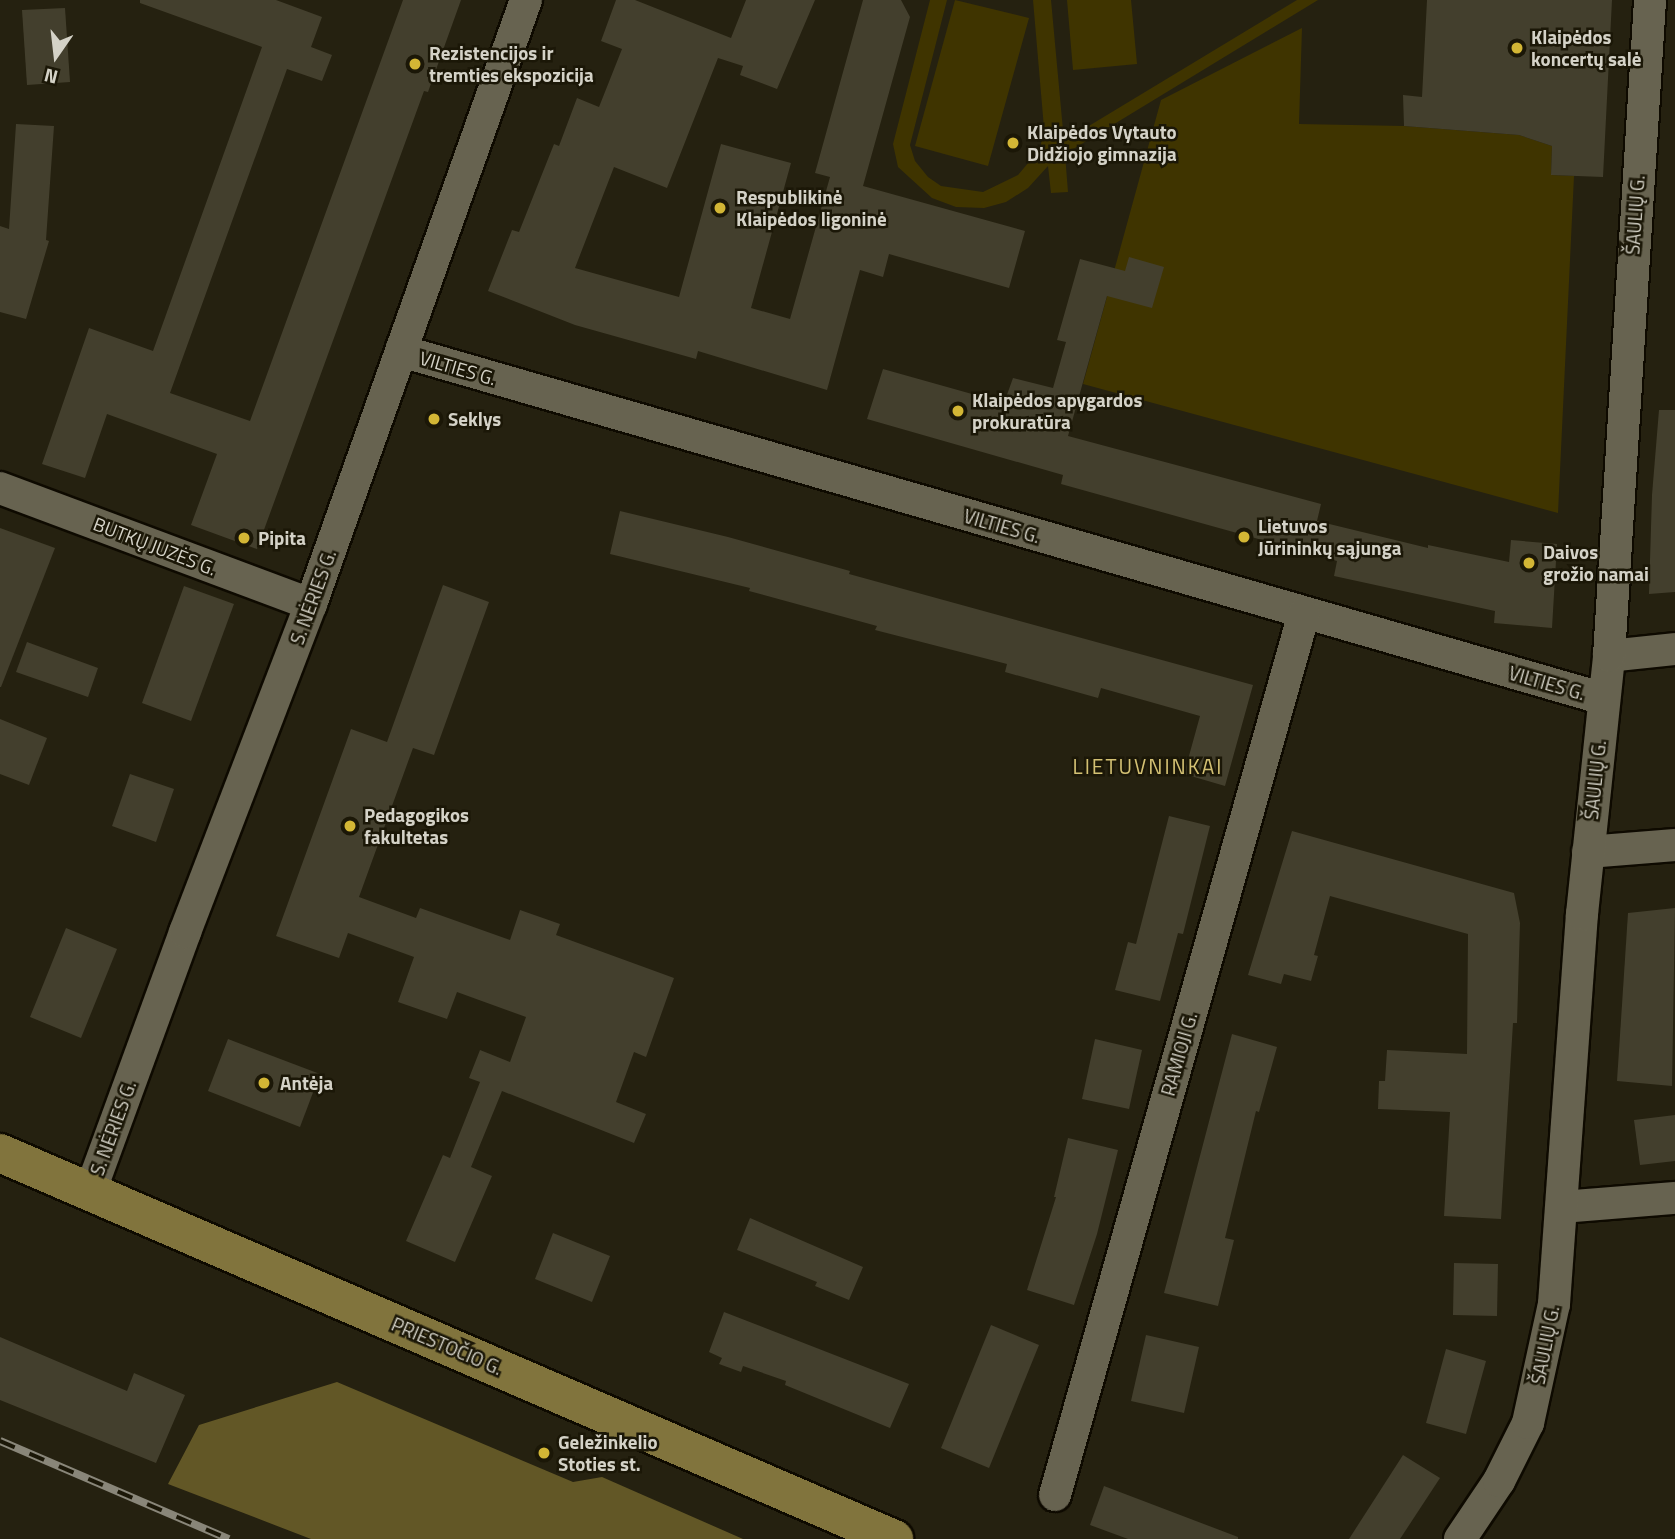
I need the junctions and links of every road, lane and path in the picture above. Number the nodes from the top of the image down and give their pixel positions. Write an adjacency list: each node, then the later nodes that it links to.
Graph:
1 (526, 0): 3 (street, S. NĖRIES G.)
2 (1650, 0): 8 (street, ŠAULIŲ G.)
3 (401, 351): 5 (street, S. NĖRIES G.); 6 (street, VILTIES G.)
4 (0, 488): 5 (street, BUTKŲ JUZĖS G.)
5 (311, 604): 13 (street, S. NĖRIES G.)
6 (1304, 613): 9 (street, VILTIES G.); 16 (street, RAMIOJI G.)
7 (1675, 649): 8 (street)
8 (1609, 656): 9 (street, ŠAULIŲ G.)
9 (1604, 699): 11 (street, ŠAULIŲ G.)
10 (1675, 845): 11 (street)
11 (1588, 852): 15 (street, ŠAULIŲ G.)
12 (0, 1153): 13 (main road, PRIESTOČIO G.)
13 (90, 1192): 17 (main road, PRIESTOČIO G.)
14 (1675, 1198): 15 (street)
15 (1562, 1208): 18 (street, ŠAULIŲ G.)
16 (1055, 1495)
17 (894, 1539)
18 (1460, 1539)

